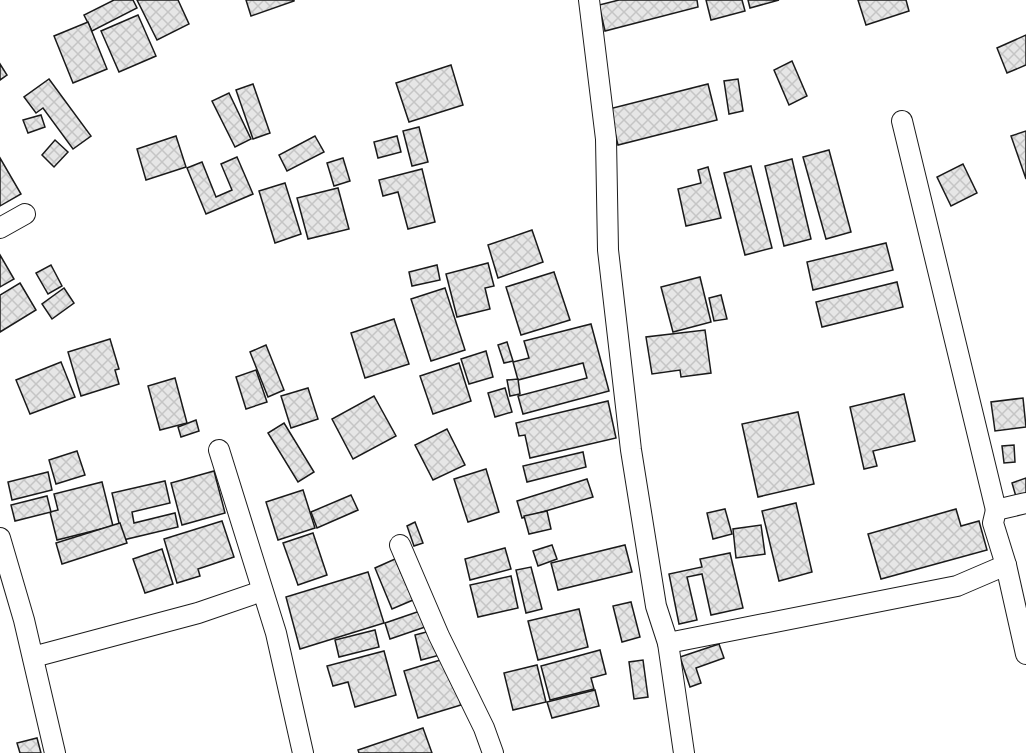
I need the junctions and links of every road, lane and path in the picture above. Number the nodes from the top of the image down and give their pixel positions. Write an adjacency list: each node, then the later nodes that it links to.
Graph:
1 (589, 0): 12 (street)
2 (902, 122): 7 (street)
3 (25, 214): 4 (street)
4 (0, 228)
5 (219, 450): 11 (street)
6 (1026, 503): 7 (street)
7 (996, 510): 10 (street)
8 (0, 538): 14 (street)
9 (400, 545): 17 (street)
10 (1006, 565): 12 (street); 13 (street)
11 (262, 591): 14 (street); 16 (street)
12 (668, 643): 18 (street)
13 (1026, 654)
14 (33, 657): 15 (street)
15 (56, 753)
16 (303, 753)
17 (493, 753)
18 (684, 753)

